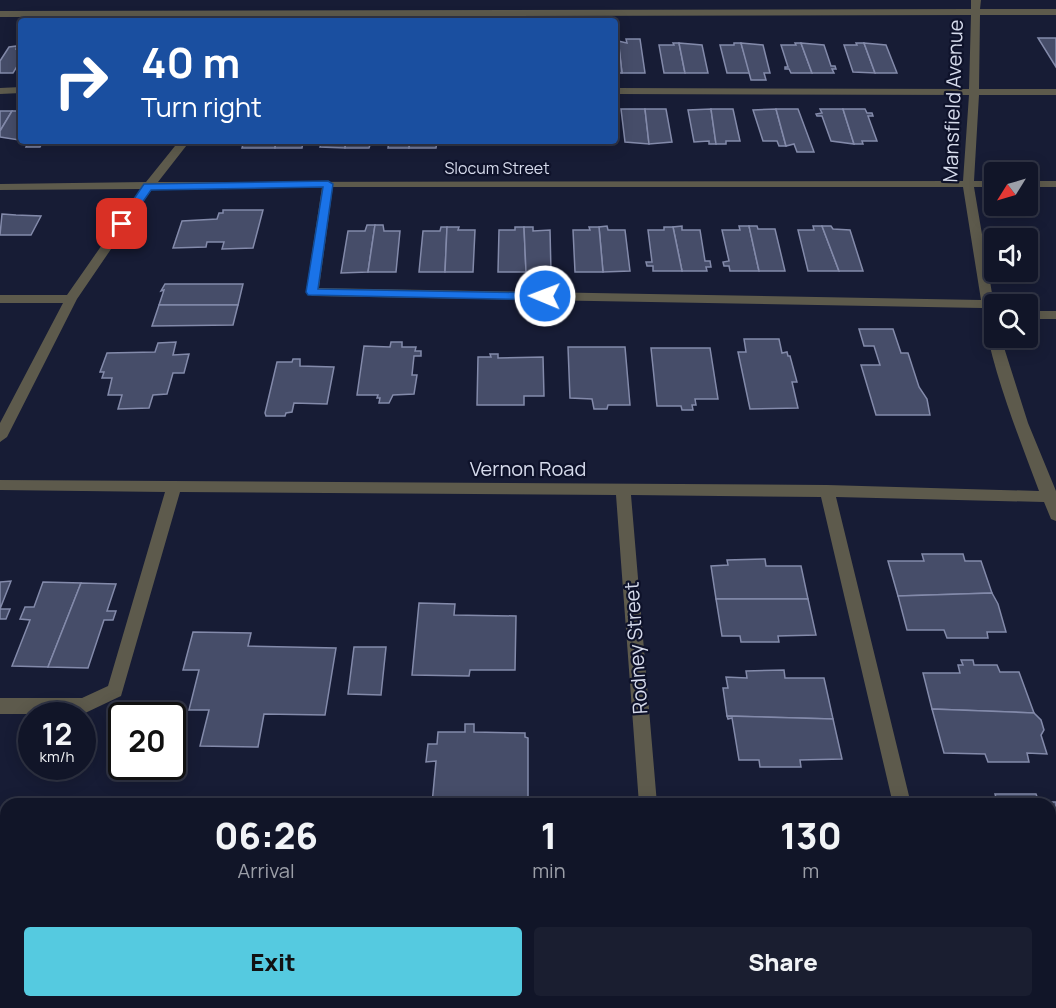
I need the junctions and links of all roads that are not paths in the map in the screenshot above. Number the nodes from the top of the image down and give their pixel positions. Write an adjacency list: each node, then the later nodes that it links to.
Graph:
1 (165, 0): 6 (street)
2 (300, 0): 7 (street)
3 (976, 6): 4 (street); 7 (street); 11 (street, Mansfield Avenue)
4 (1056, 12)
5 (0, 14): 6 (street)
6 (158, 14): 7 (street)
7 (285, 17)
8 (18, 90): 9 (street)
9 (0, 91)
10 (618, 91): 11 (street)
11 (974, 92): 12 (street); 18 (street, Mansfield Avenue)
12 (1056, 92)
13 (183, 144): 20 (street)
14 (328, 184): 18 (street, Slocum Street); 20 (street, Slocum Street); 24 (street)
15 (984, 184): 18 (street, Slocum Street)
16 (1038, 184): 17 (street)
17 (1056, 184)
18 (968, 185): 21 (street, Mansfield Avenue)
19 (0, 187): 20 (street, Slocum Street)
20 (148, 187): 23 (street)
21 (988, 294)
22 (0, 299): 23 (street)
23 (71, 299): 28 (street)
24 (984, 311)
25 (1038, 315): 26 (street)
26 (1056, 315)
27 (997, 348): 33 (street, Mansfield Avenue)
28 (0, 436)
29 (0, 485): 30 (street, Vernon Road)
30 (174, 487): 31 (street, Vernon Road); 35 (street)
31 (623, 491): 32 (street, Vernon Road); 36 (street, Rodney Street)
32 (827, 491): 33 (street, Vernon Road); 37 (street)
33 (1052, 497): 34 (street, Mansfield Avenue)
34 (1056, 515)
35 (0, 706)
36 (648, 798)
37 (901, 798)

